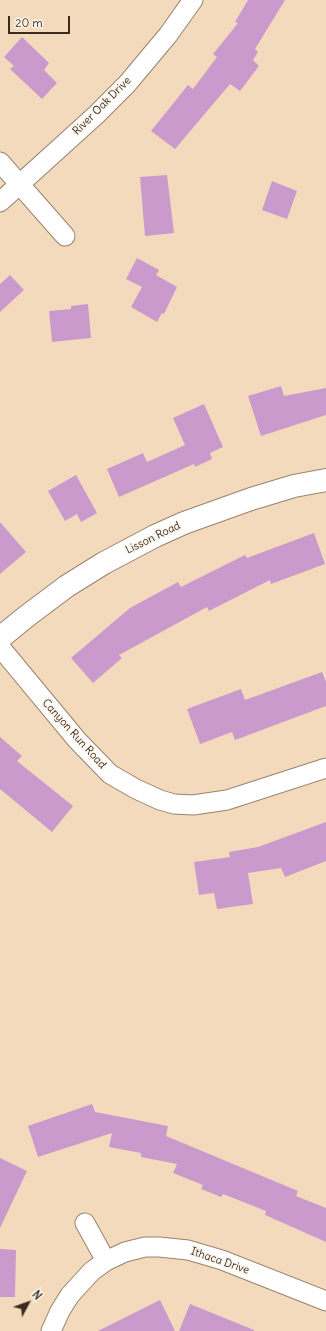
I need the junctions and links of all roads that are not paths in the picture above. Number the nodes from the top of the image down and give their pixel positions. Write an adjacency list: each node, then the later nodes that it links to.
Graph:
1 (193, 0): 3 (street, River Oak Drive)
2 (0, 162): 3 (street)
3 (20, 184): 4 (street, River Oak Drive); 5 (street)
4 (0, 202)
5 (65, 236)
6 (326, 480): 7 (street, Lisson Road)
7 (0, 638)
8 (0, 647): 9 (street, Canyon Run Road)
9 (326, 768)
10 (85, 1223): 11 (street)
11 (106, 1261): 12 (street, Ithaca Drive); 13 (street, Ithaca Drive)
12 (326, 1301)
13 (52, 1331)

